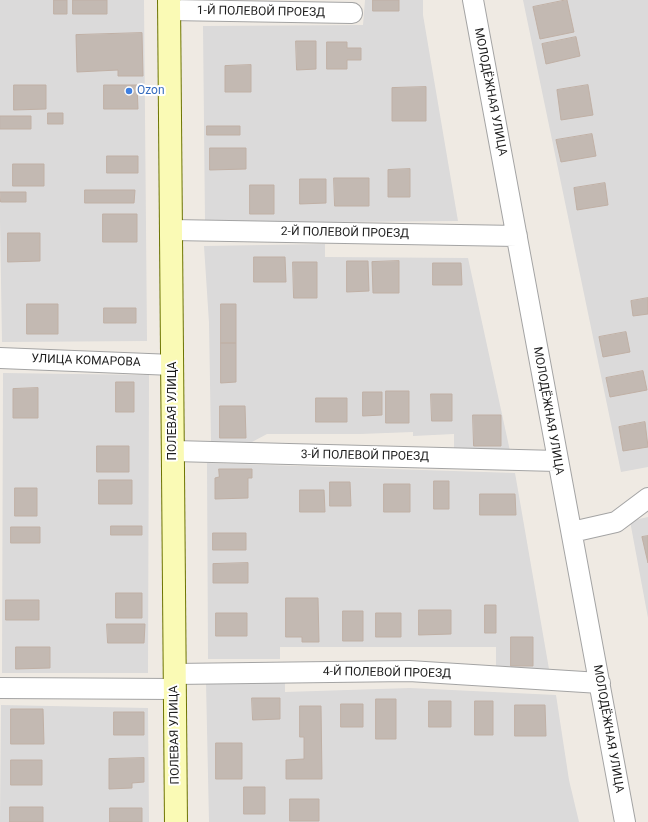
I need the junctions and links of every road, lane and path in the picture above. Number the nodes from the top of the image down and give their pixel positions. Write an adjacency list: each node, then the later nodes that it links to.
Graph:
1 (473, 0): 5 (street, МОЛОДЁЖНАЯ УЛИЦА)
2 (169, 5): 3 (street, 1-Й ПОЛЕВОЙ ПРОЕЗД); 4 (street, ПОЛЕВАЯ УЛИЦА)
3 (352, 14)
4 (172, 230): 5 (street, 2-Й ПОЛЕВОЙ ПРОЕЗД); 7 (street, ПОЛЕВАЯ УЛИЦА)
5 (517, 236): 9 (street, МОЛОДЁЖНАЯ УЛИЦА)
6 (0, 358): 7 (street, УЛИЦА КОМАРОВА)
7 (173, 365): 8 (street, ПОЛЕВАЯ УЛИЦА)
8 (174, 451): 9 (street, 3-Й ПОЛЕВОЙ ПРОЕЗД); 12 (street, ПОЛЕВАЯ УЛИЦА)
9 (557, 461): 11 (street, МОЛОДЁЖНАЯ УЛИЦА)
10 (648, 498): 11 (street)
11 (572, 532): 13 (street, МОЛОДЁЖНАЯ УЛИЦА)
12 (174, 682): 13 (street, 4-Й ПОЛЕВОЙ ПРОЕЗД); 14 (street, 4-Й ПОЛЕВОЙ ПРОЕЗД); 15 (street, ПОЛЕВАЯ УЛИЦА)
13 (600, 683): 16 (street, МОЛОДЁЖНАЯ УЛИЦА)
14 (0, 688)
15 (176, 822)
16 (625, 822)

